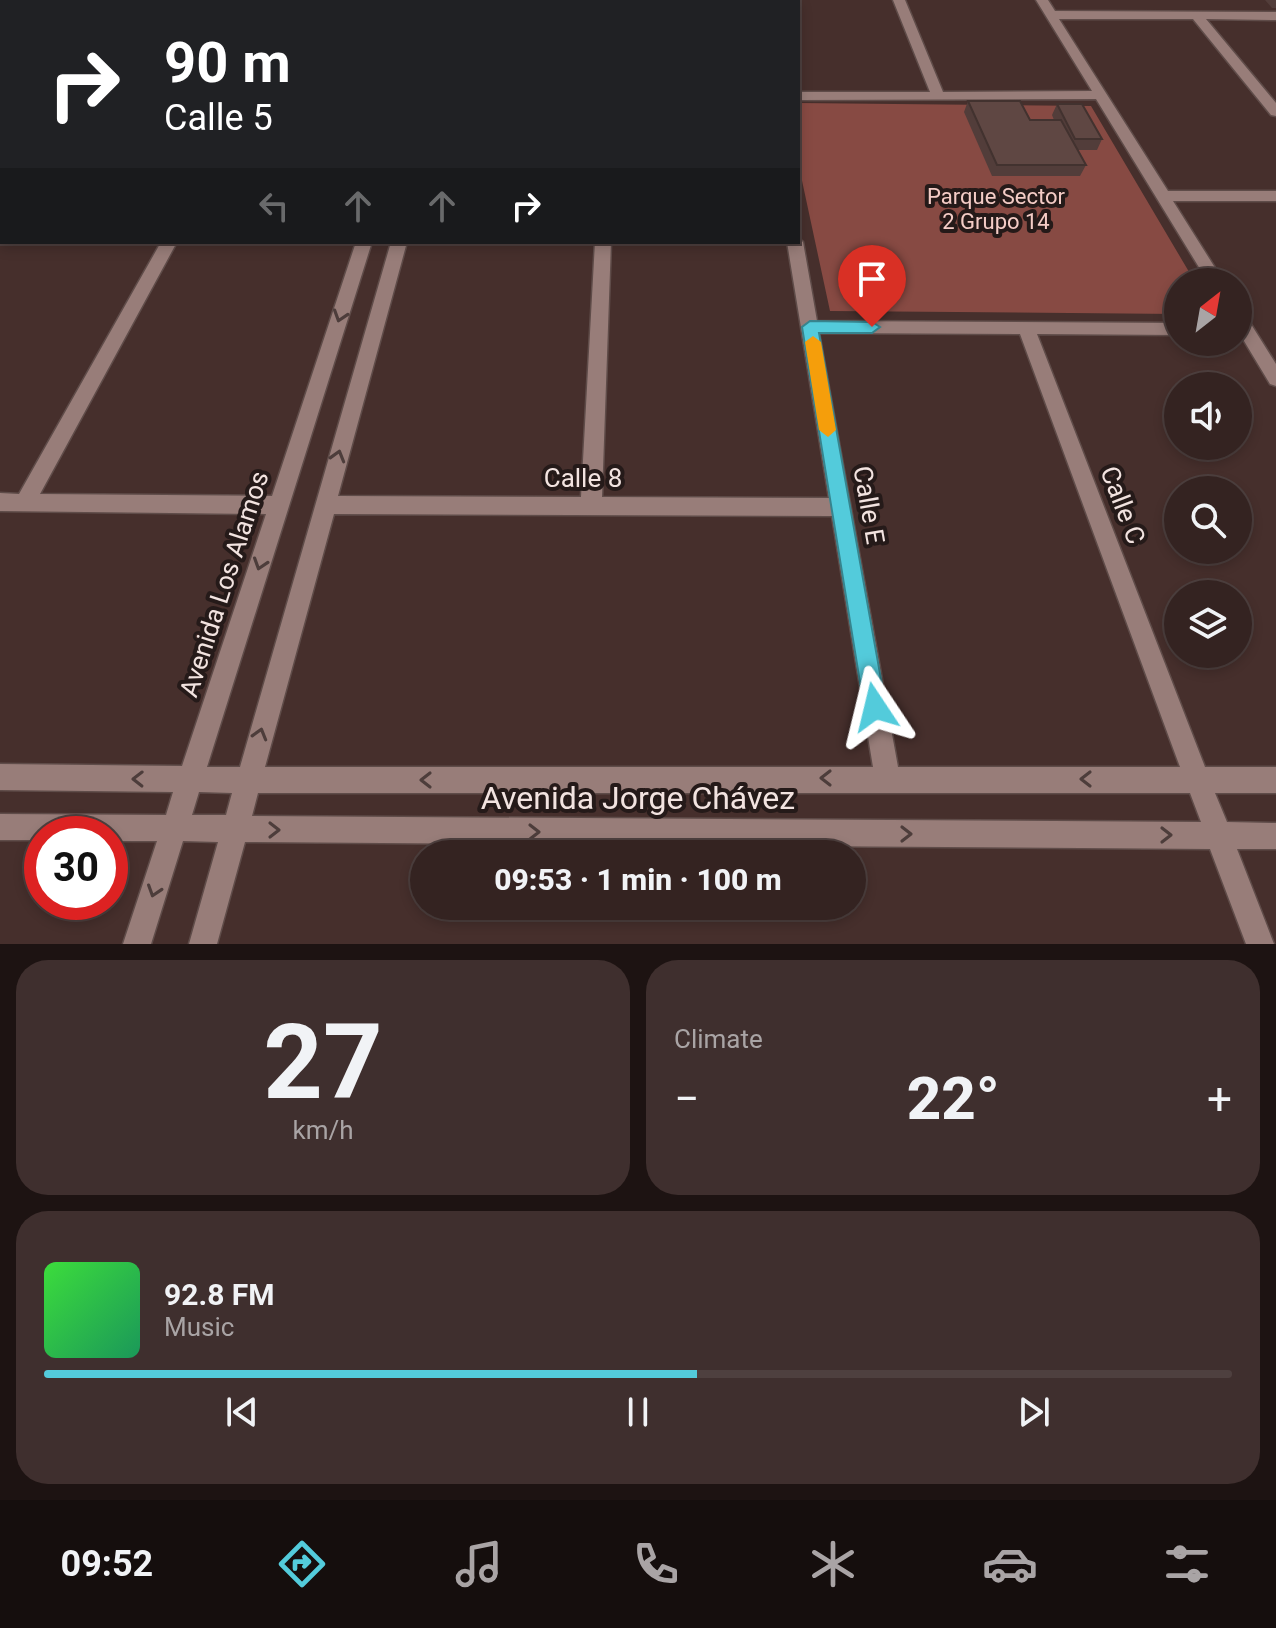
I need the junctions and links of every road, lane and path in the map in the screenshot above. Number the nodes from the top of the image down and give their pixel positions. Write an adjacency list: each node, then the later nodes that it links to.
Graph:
1 (899, 0): 8 (street)
2 (1042, 0): 3 (street)
3 (1052, 15): 4 (street); 6 (street)
4 (1196, 15): 5 (street); 9 (street)
5 (1276, 16)
6 (1101, 95): 8 (street); 10 (street)
7 (800, 96): 8 (street)
8 (938, 96)
9 (1276, 112)
10 (1163, 196): 11 (street); 17 (street)
11 (1276, 196)
12 (168, 244): 24 (street)
13 (363, 244): 25 (street, Avenida Los Alamos, one-way to 25)
14 (398, 244): 26 (street, one-way to 14)
15 (603, 244): 27 (street)
16 (795, 244): 18 (street, Calle E)
17 (1207, 268)
18 (810, 327): 19 (street); 28 (street, Calle E)
19 (1026, 328): 20 (street); 31 (street, Calle C)
20 (1164, 329)
21 (1252, 343): 22 (street)
22 (1276, 379)
23 (0, 502): 24 (street)
24 (25, 502): 25 (street)
25 (280, 505): 32 (street, Avenida Los Alamos, one-way to 32)
26 (324, 505): 27 (street, Calle 8); 33 (street, one-way to 26)
27 (591, 506): 28 (street, Calle 8)
28 (841, 507): 30 (street, Calle E)
29 (0, 777): 32 (street, Avenida Jorge Chávez, one-way to 29)
30 (887, 778): 31 (street, Avenida Jorge Chávez, one-way to 30); 33 (street, Avenida Jorge Chávez, one-way to 33)
31 (1197, 779): 34 (street, Avenida Jorge Chávez); 38 (street, Calle C)
32 (189, 780): 33 (street, Avenida Jorge Chávez); 36 (street, Avenida Los Alamos)
33 (247, 780): 37 (street)
34 (1276, 780)
35 (0, 827): 36 (street, Avenida Jorge Chávez)
36 (175, 829): 37 (street, Avenida Jorge Chávez); 40 (street, Avenida Los Alamos, one-way to 40)
37 (235, 830): 38 (street, Avenida Jorge Chávez, one-way to 38); 41 (street)
38 (1219, 836): 39 (street, Avenida Jorge Chávez); 42 (street, Calle C)
39 (1276, 836)
40 (137, 944)
41 (203, 944)
42 (1260, 944)

